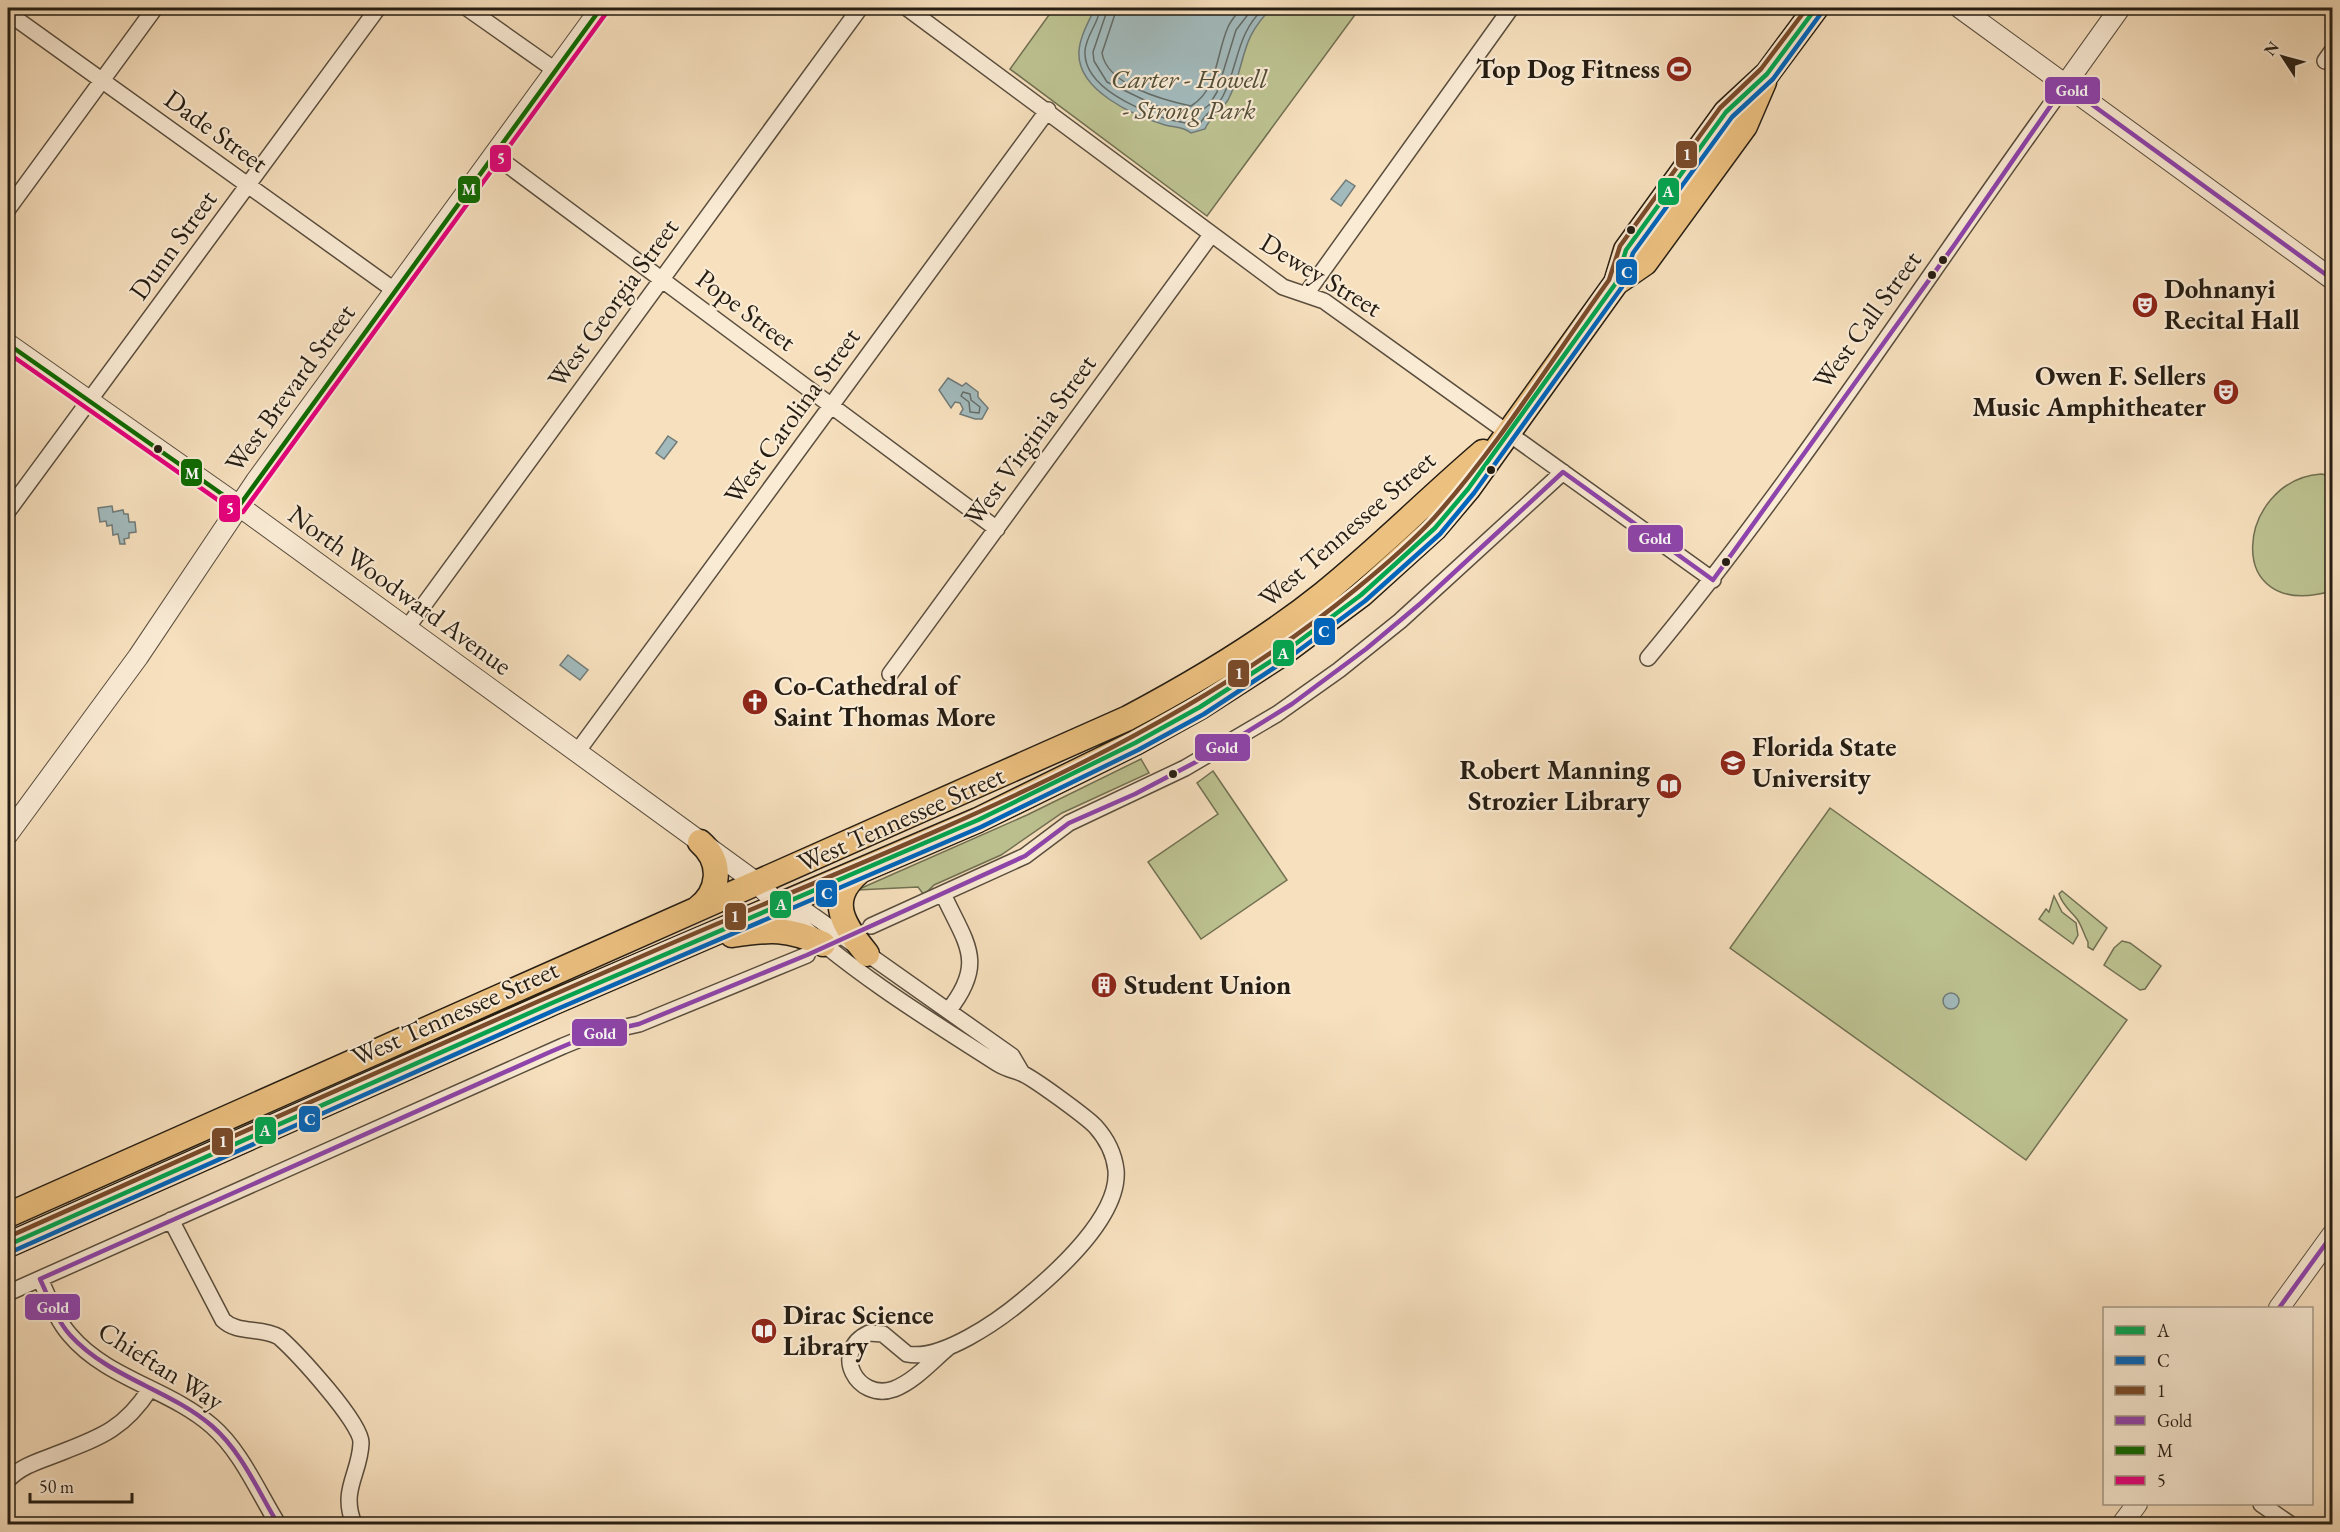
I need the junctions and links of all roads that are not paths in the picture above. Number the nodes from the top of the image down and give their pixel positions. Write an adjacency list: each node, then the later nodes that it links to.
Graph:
1 (155, 8): 13 (street)
2 (378, 8): 17 (street, Dunn Street)
3 (467, 8): 12 (street)
4 (601, 8): 12 (street, West Brevard Street)
5 (860, 8): 20 (street, West Georgia Street)
6 (907, 8): 15 (street, Dewey Street)
7 (1510, 8): 23 (street)
8 (1816, 8): 27 (main road, West Tennessee Street)
9 (1960, 8): 14 (street)
10 (2120, 8): 14 (street, West Call Street)
11 (8, 13): 13 (street, Dade Street)
12 (555, 70): 16 (street, West Brevard Street)
13 (102, 80): 17 (street, Dade Street); 18 (street)
14 (2065, 85): 21 (street); 32 (street, West Call Street)
15 (1048, 110): 19 (street, Dewey Street); 26 (street, West Carolina Street)
16 (493, 154): 20 (street, Pope Street); 22 (street, West Brevard Street)
17 (248, 185): 22 (street, Dade Street); 25 (street, Dunn Street)
18 (8, 209)
19 (1211, 235): 23 (street, Dewey Street); 31 (street, West Virginia Street)
20 (662, 279): 26 (street, Pope Street); 33 (street, West Georgia Street)
21 (2332, 279)
22 (394, 290): 29 (street, West Brevard Street)
23 (1306, 294): 27 (street, Dewey Street)
24 (8, 344): 25 (street, North Woodward Avenue)
25 (90, 402): 29 (street, North Woodward Avenue); 30 (street, Dunn Street)
26 (831, 406): 31 (street, Pope Street); 36 (street, West Carolina Street)
27 (1508, 431): 28 (street, Dewey Street); 39 (main road, West Tennessee Street); 40 (main road, West Tennessee Street)
28 (1563, 472): 32 (street, Dewey Street); 41 (street)
29 (239, 506): 33 (street, North Woodward Avenue); 37 (street, West Brevard Street)
30 (8, 511)
31 (997, 529): 35 (street, West Virginia Street)
32 (1713, 580): 34 (street, West Call Street)
33 (407, 628): 36 (street, North Woodward Avenue)
34 (1648, 658)
35 (890, 674)
36 (577, 752): 38 (street, North Woodward Avenue)
37 (8, 834)
38 (700, 843): 40 (street, North Woodward Avenue); 43 (main road)
39 (862, 869): 42 (main road, West Tennessee Street); 47 (main road)
40 (757, 884): 42 (street, North Woodward Avenue); 43 (main road, West Tennessee Street)
41 (943, 894): 44 (street); 48 (street)
42 (785, 902): 45 (main road, West Tennessee Street); 46 (street, North Woodward Avenue); 47 (street, North Woodward Avenue)
43 (692, 912): 50 (main road, West Tennessee Street)
44 (871, 926)
45 (694, 941): 46 (main road); 53 (main road, West Tennessee Street)
46 (815, 950): 49 (street, North Woodward Avenue); 51 (street)
47 (867, 954): 48 (street, North Woodward Avenue)
48 (948, 1011): 49 (street, North Woodward Avenue)
49 (1022, 1073): 57 (street, North Woodward Avenue)
50 (8, 1215)
51 (171, 1220): 54 (street); 63 (street)
52 (2332, 1235): 56 (street)
53 (8, 1245)
54 (40, 1279): 55 (street); 58 (street, Chieftan Way)
55 (8, 1293)
56 (2280, 1307)
57 (950, 1347): 57 (street, North Woodward Avenue)
58 (150, 1389): 59 (street); 62 (street, Chieftan Way)
59 (8, 1480)
60 (2136, 1505): 64 (street)
61 (2264, 1505): 65 (street)
62 (278, 1524)
63 (354, 1524)
64 (2122, 1524)
65 (2290, 1524)

